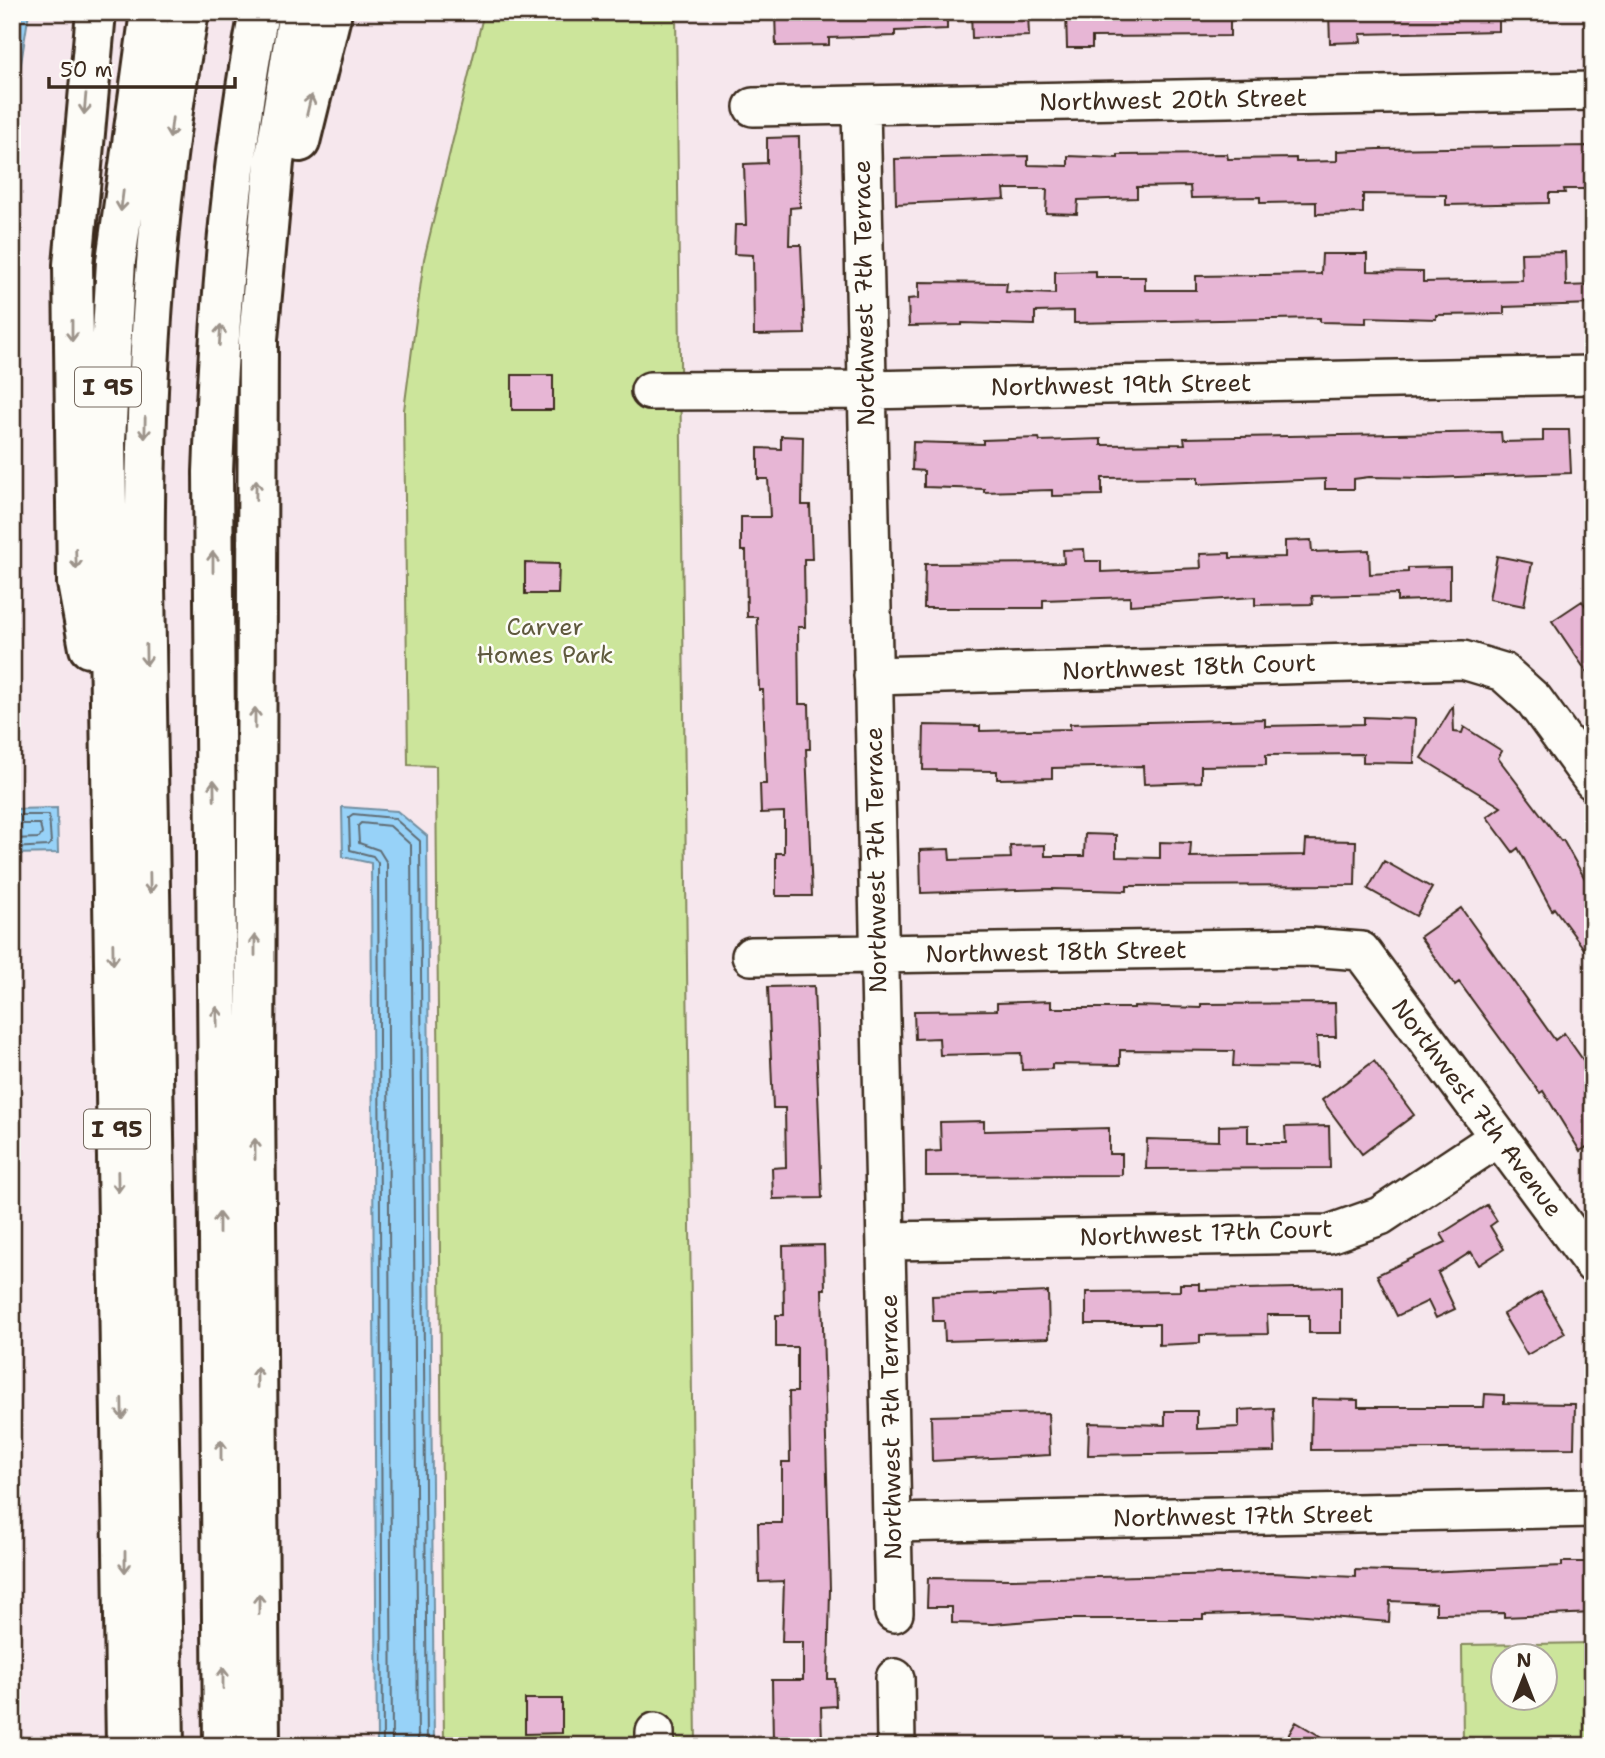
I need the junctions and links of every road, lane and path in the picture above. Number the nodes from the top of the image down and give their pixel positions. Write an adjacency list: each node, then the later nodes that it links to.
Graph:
1 (96, 12): 15 (highway, one-way to 15)
2 (150, 12): 15 (highway, I 95, one-way to 15)
3 (190, 12): 28 (highway, one-way to 28)
4 (259, 12): 29 (highway, one-way to 4)
5 (298, 12): 10 (highway)
6 (332, 12): 10 (highway, one-way to 6)
7 (1593, 91): 9 (street, Northwest 20th Street)
8 (753, 107): 9 (street, Northwest 20th Street)
9 (861, 107): 12 (street, Northwest 7th Terrace)
10 (258, 339): 30 (highway, one-way to 10)
11 (1593, 375): 12 (street, Northwest 19th Street)
12 (866, 390): 13 (street, Northwest 19th Street); 14 (street, Northwest 7th Terrace)
13 (650, 391)
14 (873, 676): 16 (street, Northwest 18th Court); 18 (street, Northwest 7th Terrace)
15 (110, 764): 27 (highway, I 95, one-way to 27)
16 (1593, 781)
17 (1361, 951): 18 (street, Northwest 18th Street); 20 (street, Northwest 7th Avenue)
18 (878, 955): 19 (street, Northwest 18th Street); 21 (street, Northwest 7th Terrace)
19 (751, 956)
20 (1499, 1137): 21 (street, Northwest 17th Court); 22 (street, Northwest 7th Avenue)
21 (887, 1241): 24 (street, Northwest 7th Terrace)
22 (1593, 1264)
23 (1593, 1508): 24 (street, Northwest 17th Street)
24 (893, 1523): 25 (street, Northwest 7th Terrace)
25 (894, 1613)
26 (895, 1678): 31 (street)
27 (126, 1746)
28 (164, 1746)
29 (223, 1746)
30 (260, 1746)
31 (896, 1746)

